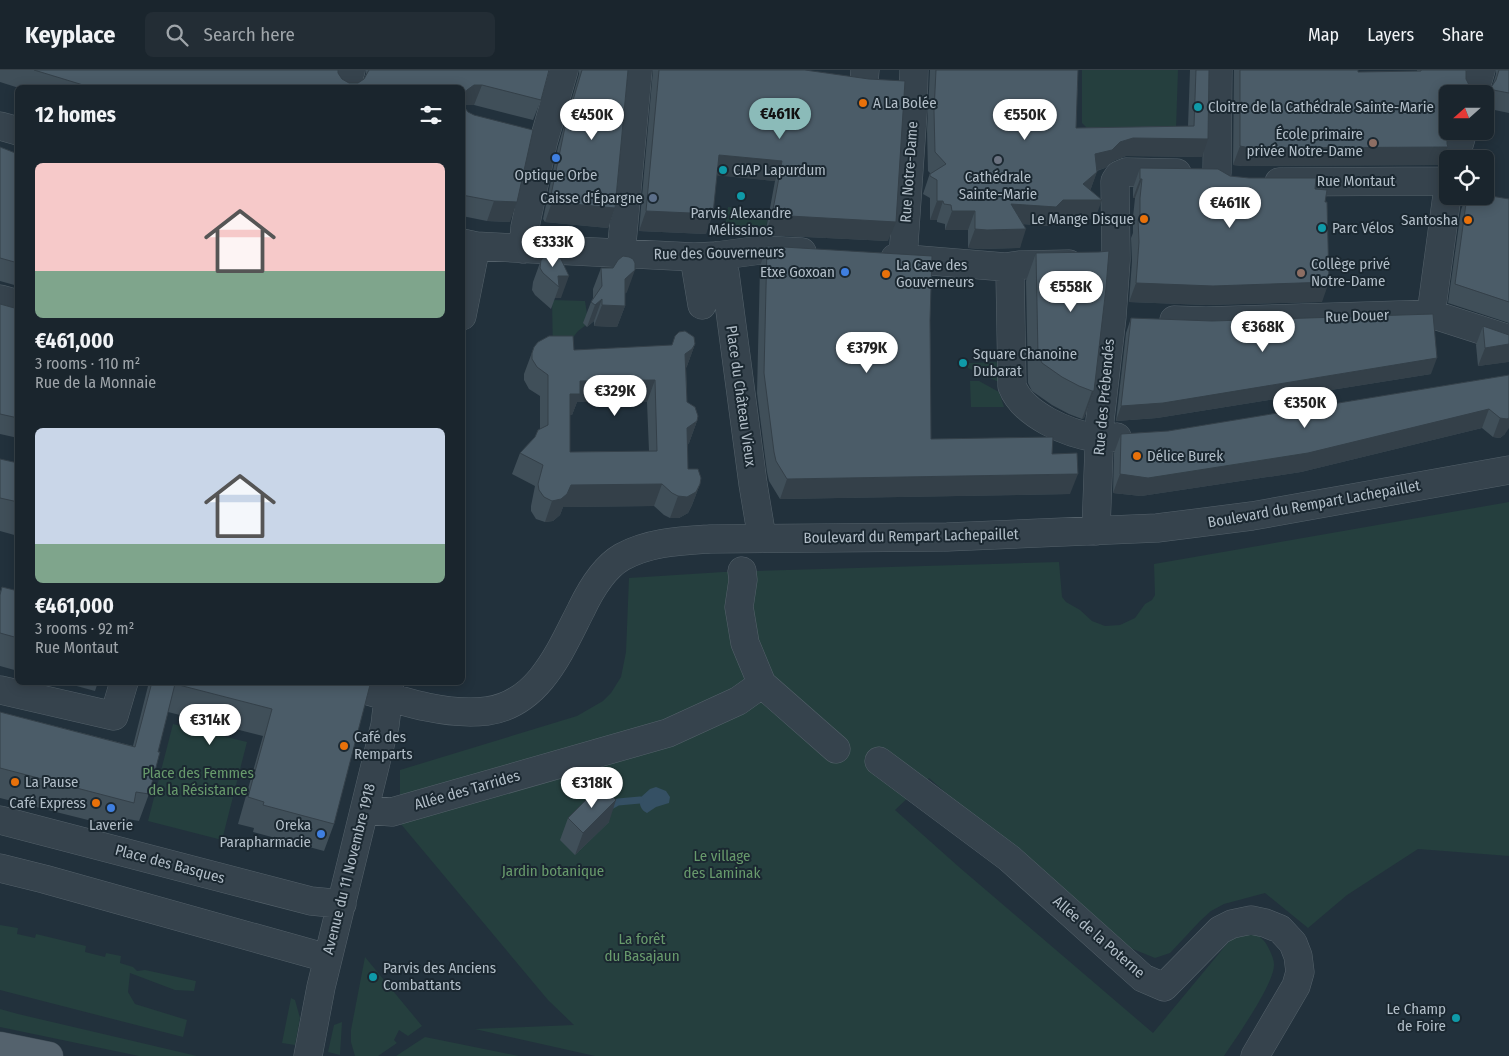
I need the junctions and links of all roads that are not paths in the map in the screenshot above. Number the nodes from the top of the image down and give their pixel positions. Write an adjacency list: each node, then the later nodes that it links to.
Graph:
1 (350, 70): 8 (street)
2 (564, 70): 13 (street)
3 (638, 70): 20 (street)
4 (1218, 70): 15 (street)
5 (1481, 70): 9 (street)
6 (836, 78): 7 (street)
7 (889, 80): 24 (street, Rue Notre-Dame)
8 (347, 85)
9 (1477, 85)
10 (0, 126): 11 (street)
11 (15, 130)
12 (517, 132): 13 (street)
13 (545, 138): 19 (street)
14 (1119, 175): 15 (street, Rue Montaut); 25 (street, Rue des Prébendés)
15 (1237, 179): 16 (street, Rue Montaut)
16 (1439, 180)
17 (1446, 205): 31 (street)
18 (469, 245): 19 (street, Rue des Gouverneurs); 27 (street)
19 (524, 249): 20 (street, Rue des Gouverneurs)
20 (621, 254): 22 (street, Rue des Gouverneurs)
21 (827, 254): 22 (street, Rue des Gouverneurs)
22 (705, 256): 30 (street); 38 (street, Place du Château Vieux)
23 (874, 256): 24 (street)
24 (903, 258): 26 (street)
25 (1116, 260): 26 (street); 32 (street, Rue des Prébendés)
26 (1005, 267): 35 (street)
27 (465, 286)
28 (0, 298): 29 (street)
29 (15, 303)
30 (702, 305)
31 (1431, 314): 32 (street, Rue Douer); 33 (street, Rue Douer)
32 (1112, 317): 35 (street, Rue des Prébendés)
33 (1509, 340)
34 (1142, 435): 35 (street)
35 (1099, 438): 37 (street, Rue des Prébendés)
36 (1509, 470): 37 (street, Boulevard du Rempart Lachepaillet)
37 (1096, 531): 38 (street, Boulevard du Rempart Lachepaillet)
38 (762, 538): 44 (street, Boulevard du Rempart Lachepaillet)
39 (742, 571): 40 (street)
40 (762, 684): 45 (street); 47 (street, Allée des Tarrides)
41 (123, 685): 43 (street)
42 (358, 685): 44 (street, Boulevard du Rempart Lachepaillet)
43 (0, 690)
44 (390, 690): 47 (street, Avenue du 11 Novembre 1918)
45 (836, 749)
46 (879, 761): 55 (street, Allée de la Poterne)
47 (365, 810): 50 (street, Avenue du 11 Novembre 1918)
48 (0, 820): 50 (street, Place des Basques)
49 (0, 868): 51 (street)
50 (342, 904): 51 (street, Avenue du 11 Novembre 1918)
51 (327, 958): 54 (street, Avenue du 11 Novembre 1918)
52 (0, 1046): 53 (main road)
53 (49, 1056)
54 (308, 1056)
55 (1255, 1056)

